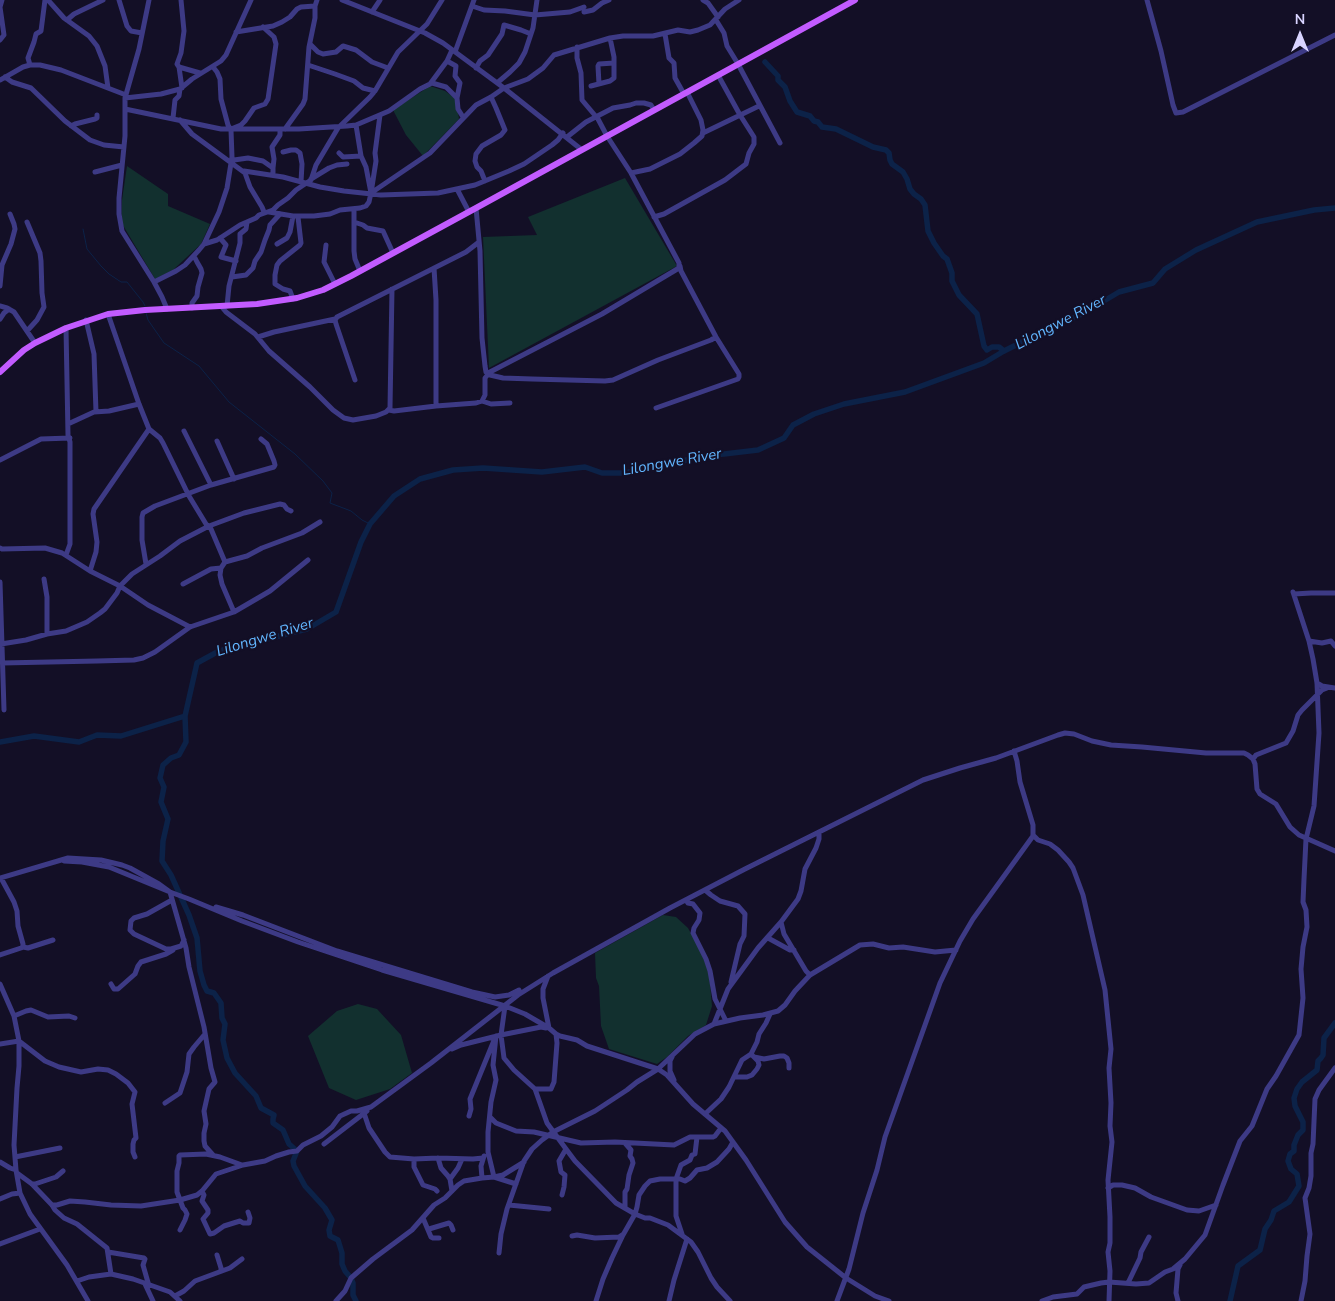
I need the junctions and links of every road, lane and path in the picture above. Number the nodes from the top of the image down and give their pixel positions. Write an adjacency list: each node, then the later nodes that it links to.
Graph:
1 (2, 0): 35 (street)
2 (47, 0): 26 (street); 42 (street)
3 (103, 0): 26 (street)
4 (119, 0): 30 (street)
5 (149, 0): 30 (street)
6 (181, 0): 45 (street)
7 (251, 0): 29 (street)
8 (317, 0): 20 (street)
9 (342, 0): 23 (street)
10 (380, 0): 23 (street)
11 (442, 0): 28 (street)
12 (474, 0): 21 (street)
13 (537, 0): 24 (street)
14 (583, 0): 22 (street)
15 (610, 0): 22 (street)
16 (703, 0): 25 (street)
17 (738, 0): 25 (street)
18 (855, 0): 41 (main road)
19 (1148, 0): 33 (street)
20 (315, 6): 27 (street); 36 (street)
21 (472, 6): 24 (street); 38 (street)
22 (584, 11): 24 (street)
23 (372, 12): 28 (street)
24 (535, 15): 31 (street)
25 (717, 19): 32 (street); 41 (street)
26 (67, 20): 55 (street)
27 (263, 27): 29 (street); 76 (street)
28 (418, 31): 38 (street); 46 (street)
29 (236, 32): 44 (street)
30 (142, 33): 60 (street)
31 (531, 34): 47 (street); 52 (street)
32 (665, 34): 34 (street); 59 (street)
33 (1335, 35)
34 (610, 38): 37 (street); 40 (street)
35 (0, 40)
36 (310, 44): 43 (street); 46 (street)
37 (577, 47): 57 (street); 70 (street)
38 (454, 51): 39 (street); 47 (street)
39 (447, 61): 51 (street); 62 (street)
40 (614, 63): 53 (street); 53 (street)
41 (738, 64): 49 (main road); 63 (street)
42 (30, 65): 50 (street); 55 (street)
43 (308, 65): 58 (street); 75 (street)
44 (213, 66): 48 (street); 76 (street)
45 (179, 67): 48 (street); 56 (street)
46 (388, 68): 58 (street)
47 (476, 68): 52 (street)
48 (200, 73): 56 (street)
49 (718, 75): 59 (main road); 67 (street)
50 (2, 79): 73 (street)
51 (432, 83): 62 (street); 68 (street)
52 (497, 83): 57 (street)
53 (600, 84): 54 (street)
54 (591, 86)
55 (108, 88): 60 (street)
56 (181, 88): 60 (street); 71 (street)
57 (504, 88): 61 (street); 78 (street)
58 (375, 91): 74 (street)
59 (685, 93): 65 (main road); 77 (street)
60 (126, 96): 64 (street)
61 (491, 97): 69 (street); 94 (street)
62 (457, 98): 69 (street)
63 (759, 106): 67 (street); 80 (street)
64 (125, 109): 71 (street); 81 (street)
65 (654, 110): 70 (street); 79 (main road)
66 (97, 115): 73 (street)
67 (740, 115): 77 (street); 106 (street)
68 (380, 116): 72 (street); 98 (street)
69 (463, 117): 98 (street)
70 (597, 117): 78 (street); 79 (street)
71 (176, 119): 76 (street); 86 (street)
72 (356, 125): 74 (street); 85 (street)
73 (70, 126): 81 (street)
74 (338, 128): 75 (street); 96 (street)
75 (283, 129): 76 (street); 89 (street)
76 (231, 130): 86 (street)
77 (703, 133): 92 (street)
78 (565, 135): 82 (street); 94 (street)
79 (607, 136): 82 (main road); 92 (street)
80 (780, 143)
81 (124, 147): 88 (street)
82 (582, 150): 99 (main road)
83 (283, 152): 95 (street)
84 (339, 153): 85 (street)
85 (361, 156): 98 (street)
86 (230, 162): 89 (street); 90 (street); 112 (street)
87 (347, 164): 96 (street)
88 (122, 165): 91 (street); 122 (street)
89 (273, 168): 93 (street)
90 (244, 171): 93 (street); 101 (street)
91 (95, 172)
92 (631, 173): 106 (street)
93 (273, 175): 95 (street)
94 (485, 181): 97 (street)
95 (300, 182): 96 (street)
96 (309, 182): 98 (street); 101 (street)
97 (457, 189): 98 (street); 102 (street)
98 (371, 193): 100 (street)
99 (476, 208): 102 (main road); 111 (street)
100 (354, 209): 105 (street); 109 (street)
101 (266, 212): 104 (street); 108 (street)
102 (469, 212): 115 (main road)
103 (10, 214): 124 (street)
104 (280, 214): 105 (street); 121 (street)
105 (295, 216): 113 (street); 126 (street)
106 (654, 217): 118 (street)
107 (27, 222): 137 (street)
108 (247, 222): 110 (street); 117 (street)
109 (354, 222): 115 (street); 120 (street)
110 (220, 238): 112 (street); 117 (street)
111 (479, 242): 119 (street); 142 (street)
112 (204, 244): 116 (street)
113 (277, 244)
114 (326, 245): 123 (street)
115 (393, 253): 120 (main road)
116 (194, 256): 122 (street); 129 (street)
117 (236, 261): 121 (street)
118 (680, 266): 139 (street); 142 (street)
119 (434, 268): 125 (street); 147 (street)
120 (360, 271): 123 (main road)
121 (232, 277): 128 (street)
122 (154, 282): 131 (street)
123 (335, 284): 126 (main road)
124 (0, 286)
125 (392, 290): 133 (street); 149 (street)
126 (293, 299): 128 (main road)
127 (0, 306): 130 (street)
128 (224, 306): 129 (main road); 138 (street)
129 (192, 308): 131 (main road)
130 (9, 309): 134 (street); 137 (street)
131 (167, 309): 132 (main road)
132 (108, 314): 135 (main road); 146 (street)
133 (335, 318): 138 (street); 143 (street)
134 (0, 320)
135 (86, 320): 136 (main road); 150 (street)
136 (66, 328): 140 (main road); 151 (street)
137 (27, 331): 140 (street)
138 (258, 337): 149 (street)
139 (716, 337): 142 (street); 148 (street)
140 (35, 343): 141 (main road)
141 (1, 368)
142 (488, 374): 144 (street)
143 (356, 380)
144 (482, 401): 145 (street); 147 (street)
145 (510, 403)
146 (139, 404): 150 (street); 152 (street)
147 (436, 406): 149 (street)
148 (656, 408)
149 (389, 410)
150 (96, 412): 151 (street)
151 (68, 424): 154 (street)
152 (149, 429): 160 (street); 170 (street)
153 (184, 431): 159 (street)
154 (70, 438): 157 (street); 165 (street)
155 (261, 439): 158 (street)
156 (217, 441): 158 (street)
157 (0, 460)
158 (234, 479): 159 (street)
159 (210, 485): 160 (street)
160 (188, 493): 163 (street); 168 (street)
161 (291, 511): 163 (street)
162 (320, 522): 167 (street)
163 (209, 526): 167 (street); 168 (street)
164 (0, 548): 165 (street)
165 (66, 555): 170 (street)
166 (308, 560): 176 (street)
167 (225, 562): 169 (street)
168 (146, 564): 174 (street)
169 (221, 568): 173 (street); 176 (street)
170 (90, 571): 174 (street)
171 (44, 579): 178 (street)
172 (0, 582): 180 (street)
173 (183, 584)
174 (120, 586): 177 (street); 178 (street)
175 (1335, 594): 179 (street)
176 (234, 612): 177 (street)
177 (190, 626): 182 (street)
178 (47, 634): 180 (street)
179 (1309, 641): 181 (street); 183 (street)
180 (1, 644): 182 (street)
181 (1335, 646)
182 (2, 663): 187 (street)
183 (1317, 683): 184 (street); 186 (street)
184 (1327, 688): 185 (street); 186 (street)
185 (1335, 688)
186 (1317, 695): 189 (street); 192 (street)
187 (4, 710)
188 (1014, 751): 189 (street); 190 (street); 191 (street)
189 (1252, 759): 192 (street)
190 (819, 833): 195 (street); 200 (street)
191 (1033, 835): 207 (street); 269 (street)
192 (1306, 839): 193 (street); 279 (street)
193 (1335, 851)
194 (0, 878): 196 (street); 204 (street)
195 (705, 890): 199 (street); 213 (street)
196 (170, 892): 197 (street); 198 (street)
197 (189, 899): 210 (street); 214 (street)
198 (172, 900): 203 (street); 205 (street)
199 (686, 900): 210 (street); 215 (street)
200 (781, 922): 201 (street); 206 (street)
201 (768, 938): 206 (street); 213 (street)
202 (53, 940): 204 (street)
203 (184, 940): 205 (street); 222 (street)
204 (23, 947): 208 (street)
205 (176, 948): 212 (street)
206 (794, 950): 209 (street)
207 (956, 950): 209 (street); 303 (street)
208 (0, 955)
209 (810, 975): 216 (street)
210 (546, 978): 214 (street); 221 (street)
211 (0, 984): 217 (street)
212 (111, 984)
213 (728, 989): 215 (street)
214 (505, 1006): 221 (street); 224 (street); 227 (street)
215 (720, 1009): 219 (street); 220 (street)
216 (770, 1014): 219 (street); 229 (street)
217 (14, 1016): 218 (street); 225 (street)
218 (75, 1018)
219 (726, 1020): 220 (street)
220 (714, 1024): 228 (street)
221 (549, 1028): 223 (street); 224 (street)
222 (205, 1034): 236 (street); 251 (street)
223 (556, 1034): 232 (street); 235 (street)
224 (498, 1035): 227 (street); 235 (street); 240 (street); 241 (street)
225 (19, 1041): 226 (street); 252 (street); 253 (street)
226 (0, 1044)
227 (445, 1052): 237 (street)
228 (672, 1056): 232 (street); 234 (street)
229 (752, 1056): 230 (street); 233 (street); 233 (street)
230 (789, 1068)
231 (1335, 1068): 321 (street)
232 (658, 1069): 234 (street); 243 (street)
233 (734, 1077): 239 (street)
234 (675, 1083): 239 (street)
235 (535, 1089): 243 (street)
236 (165, 1103)
237 (371, 1107): 238 (street); 260 (street)
238 (364, 1113): 247 (street); 256 (street)
239 (705, 1114): 242 (street)
240 (469, 1116)
241 (490, 1117): 243 (street); 250 (street)
242 (721, 1128): 244 (street); 245 (street)
243 (553, 1134): 246 (street); 249 (street); 258 (street)
244 (697, 1138): 246 (street); 266 (street)
245 (733, 1142): 266 (street); 303 (street)
246 (624, 1143): 280 (street)
247 (324, 1144)
248 (60, 1148): 252 (street)
249 (566, 1149): 274 (street); 280 (street)
250 (488, 1152): 255 (street); 263 (street)
251 (213, 1155): 260 (street); 276 (street)
252 (14, 1157): 261 (street)
253 (135, 1157)
254 (438, 1158): 256 (street); 257 (street); 265 (street)
255 (483, 1158): 257 (street); 264 (street)
256 (414, 1159): 271 (street)
257 (462, 1159): 265 (street)
258 (524, 1161): 263 (street); 268 (street)
259 (0, 1162): 261 (street)
260 (243, 1165): 270 (street)
261 (16, 1171): 267 (street); 273 (street)
262 (63, 1171): 267 (street)
263 (494, 1177): 264 (street); 268 (street)
264 (482, 1178): 272 (street)
265 (450, 1180): 272 (street)
266 (676, 1180): 283 (street); 290 (street)
267 (32, 1184): 277 (street)
268 (516, 1184): 278 (street)
269 (1108, 1188): 279 (street); 305 (street)
270 (202, 1191): 276 (street); 282 (street)
271 (437, 1191)
272 (452, 1191): 284 (street)
273 (20, 1193): 275 (street); 285 (street)
274 (562, 1194)
275 (0, 1199)
276 (180, 1200): 277 (street); 287 (street)
277 (52, 1205): 296 (street)
278 (509, 1205): 281 (street); 297 (street)
279 (1216, 1205): 300 (street)
280 (625, 1208): 283 (street)
281 (550, 1209)
282 (248, 1212)
283 (635, 1214): 289 (street); 290 (street)
284 (423, 1218): 286 (street); 312 (street)
285 (40, 1229): 295 (street); 304 (street)
286 (429, 1229): 288 (street); 293 (street)
287 (180, 1230)
288 (453, 1230)
289 (622, 1235): 291 (street); 313 (street)
290 (682, 1235): 294 (street)
291 (572, 1236)
292 (1148, 1237): 306 (street)
293 (439, 1238)
294 (687, 1239): 314 (street); 315 (street)
295 (0, 1244)
296 (108, 1252): 302 (street); 307 (street)
297 (499, 1253)
298 (217, 1255): 301 (street)
299 (242, 1259): 301 (street)
300 (1181, 1262): 306 (street); 320 (street)
301 (221, 1271): 308 (street)
302 (111, 1274): 304 (street); 307 (street)
303 (846, 1278): 316 (street); 317 (street)
304 (77, 1281): 309 (street)
305 (1109, 1282): 306 (street); 318 (street); 319 (street)
306 (1128, 1284)
307 (147, 1285): 308 (street); 310 (street)
308 (175, 1296): 311 (street)
309 (88, 1301)
310 (154, 1301)
311 (180, 1301)
312 (336, 1301)
313 (596, 1301)
314 (669, 1301)
315 (730, 1301)
316 (837, 1301)
317 (889, 1301)
318 (1042, 1301)
319 (1109, 1301)
320 (1178, 1301)
321 (1301, 1301)

